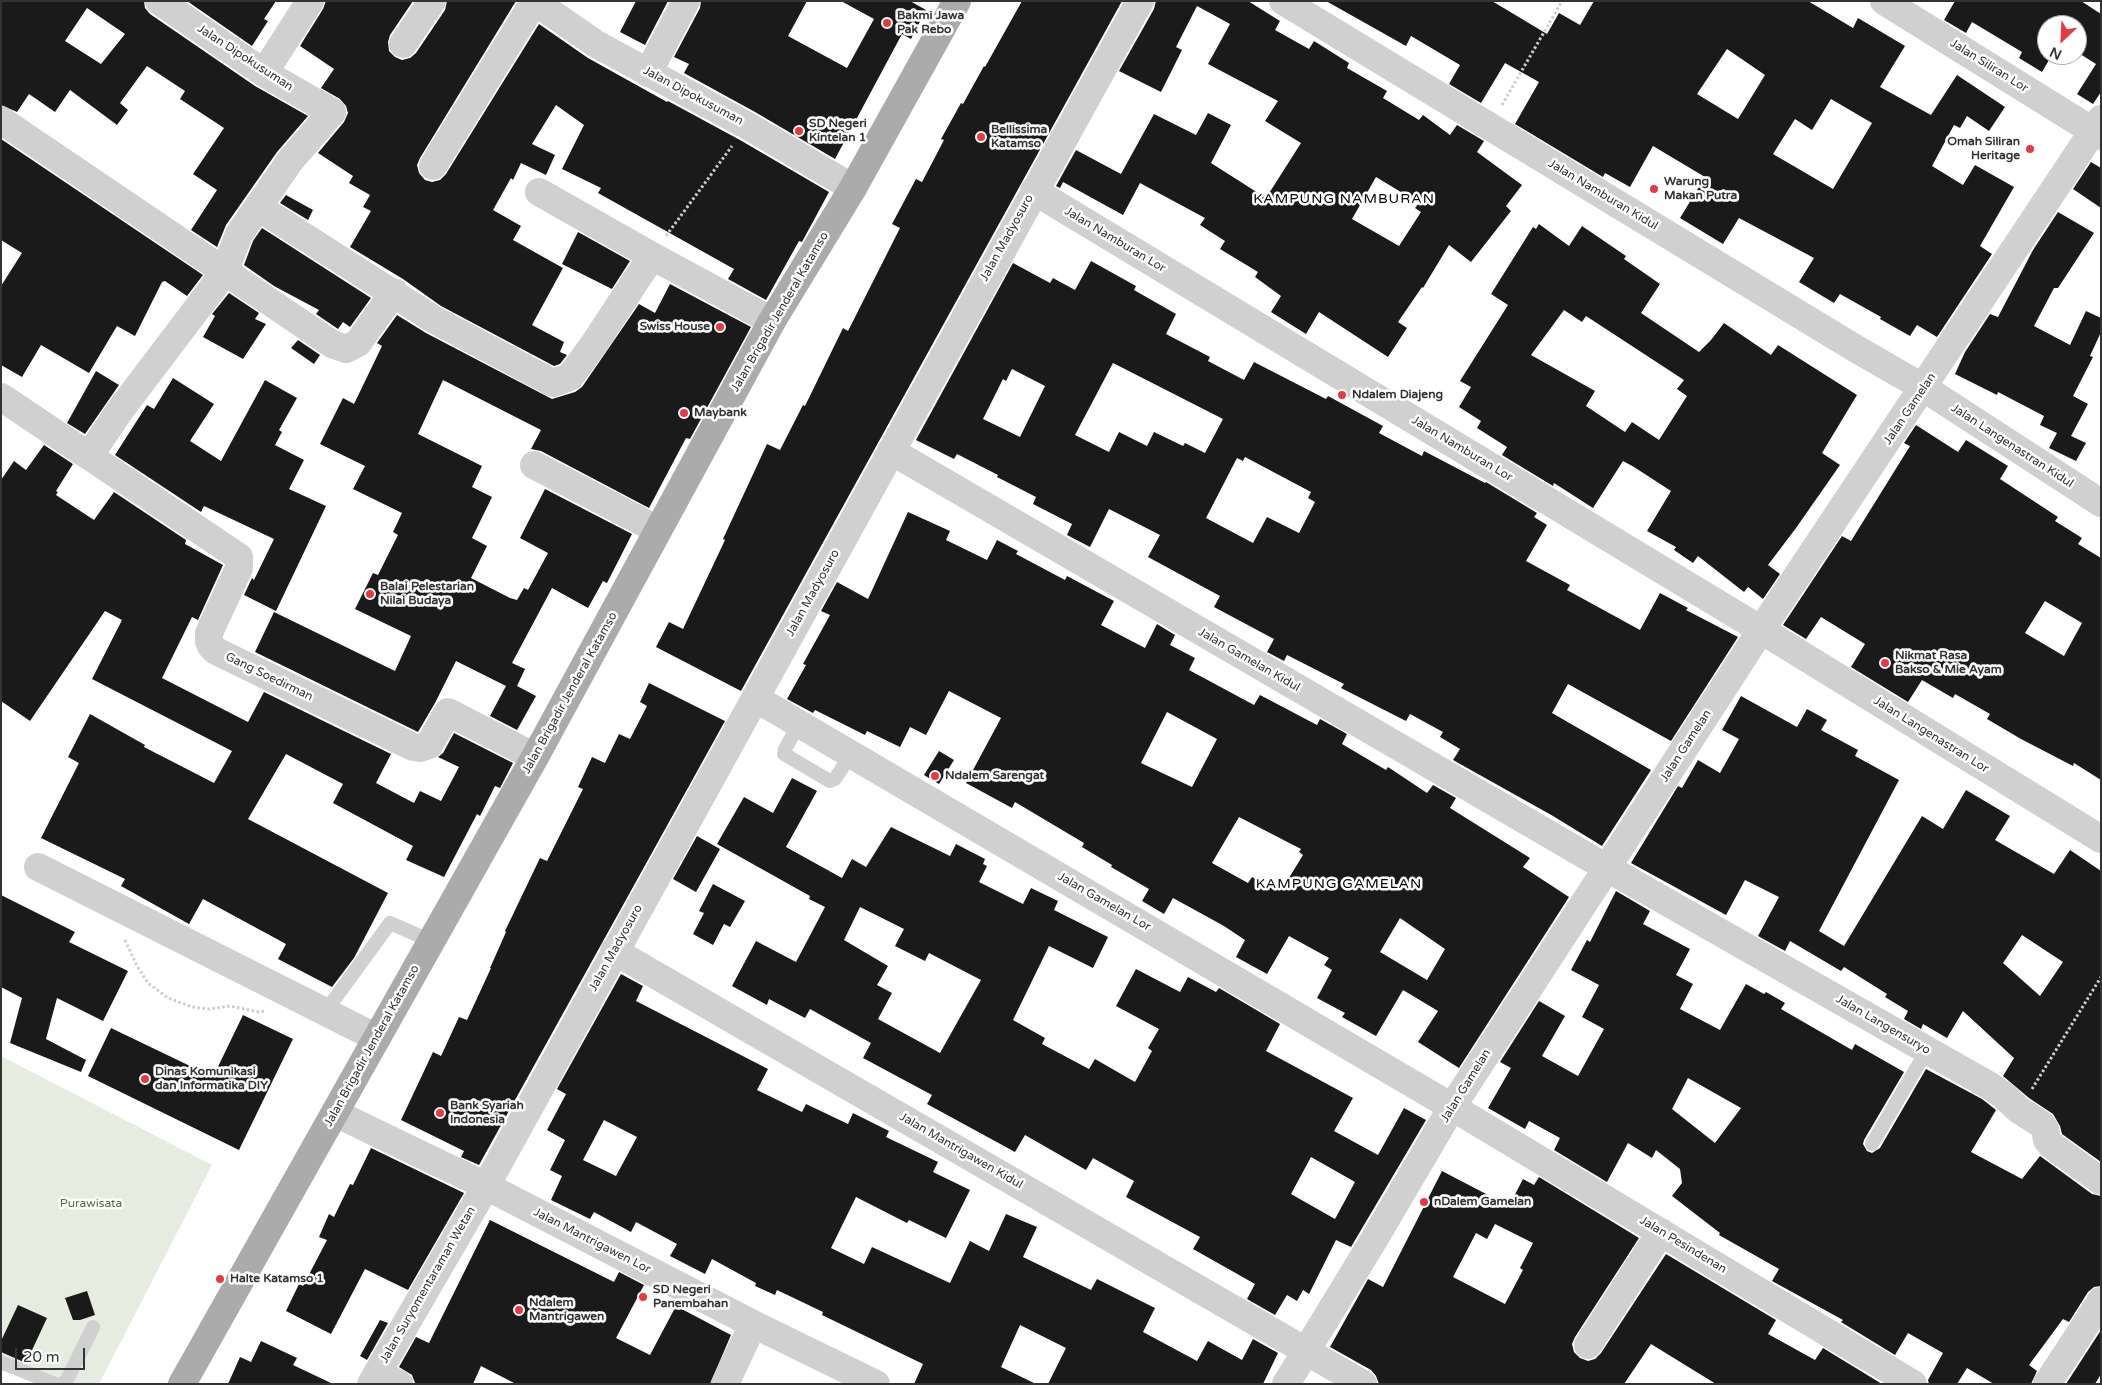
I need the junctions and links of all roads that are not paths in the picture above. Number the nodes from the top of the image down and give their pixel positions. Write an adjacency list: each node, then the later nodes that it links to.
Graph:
1 (160, 1): 11 (street, Jalan Dipokusuman)
2 (310, 1): 11 (street)
3 (432, 1): 10 (street)
4 (534, 1): 12 (street, Jalan Dipokusuman); 15 (street)
5 (686, 1): 12 (street)
6 (957, 1): 16 (main road, Jalan Brigadir Jenderal Katamso)
7 (1140, 1): 17 (street, Jalan Madyosuro)
8 (1282, 1): 24 (street, Jalan Namburan Kidul)
9 (1884, 1): 14 (street, Jalan Siliran Lor)
10 (403, 44)
11 (264, 73): 19 (street, Jalan Dipokusuman)
12 (648, 73): 16 (street, Jalan Dipokusuman)
13 (1, 120): 21 (street)
14 (2098, 129): 24 (street, Jalan Gamelan)
15 (433, 166)
16 (853, 188): 23 (main road, Jalan Brigadir Jenderal Katamso)
17 (1034, 190): 26 (street, Jalan Madyosuro); 31 (street, Jalan Namburan Lor)
18 (539, 192): 20 (street)
19 (258, 207): 21 (street); 22 (street)
20 (652, 256): 22 (street); 23 (street)
21 (224, 273): 22 (street); 27 (street)
22 (394, 292)
23 (772, 321): 30 (main road, Jalan Brigadir Jenderal Katamso)
24 (1924, 388): 29 (street, Jalan Langenastran Kidul); 31 (street, Jalan Gamelan)
25 (1, 397): 27 (street)
26 (891, 451): 32 (street, Jalan Madyosuro); 36 (street, Jalan Gamelan Kidul)
27 (89, 456): 33 (street, Gang Soedirman)
28 (534, 465): 30 (street)
29 (2101, 504)
30 (658, 530): 33 (main road, Jalan Brigadir Jenderal Katamso)
31 (1761, 630): 34 (street, Jalan Langenastran Lor); 36 (street, Jalan Gamelan)
32 (755, 698): 38 (street, Jalan Madyosuro); 42 (street, Jalan Gamelan Lor)
33 (535, 757): 37 (main road, Jalan Brigadir Jenderal Katamso)
34 (2101, 839)
35 (38, 867): 39 (street)
36 (1607, 868): 41 (street, Jalan Langensuryo); 42 (street, Jalan Gamelan)
37 (431, 942): 39 (lane); 40 (main road, Jalan Brigadir Jenderal Katamso)
38 (614, 951): 46 (street, Jalan Madyosuro); 52 (street, Jalan Mantrigawen Kidul)
39 (325, 1012): 40 (street)
40 (377, 1038): 43 (main road, Jalan Brigadir Jenderal Katamso)
41 (1926, 1050): 44 (lane); 45 (street, Jalan Langensuryo)
42 (1452, 1107): 47 (street, Jalan Pesindenan); 52 (street, Jalan Gamelan)
43 (334, 1113): 46 (street, Jalan Mantrigawen Lor); 57 (main road, Jalan Brigadir Jenderal Katamso)
44 (1872, 1144)
45 (2101, 1181)
46 (486, 1186): 49 (street, Jalan Mantrigawen Lor); 54 (street, Jalan Suryomentaraman Wetan)
47 (1661, 1232): 51 (street); 62 (street, Jalan Pesindenan)
48 (2101, 1301): 63 (street)
49 (753, 1324): 58 (street); 59 (street, Jalan Mantrigawen Lor)
50 (93, 1326): 56 (lane)
51 (1588, 1345)
52 (1307, 1351): 60 (street, Jalan Gamelan); 61 (street, Jalan Mantrigawen Kidul)
53 (1, 1362): 55 (lane)
54 (382, 1380)
55 (55, 1384)
56 (62, 1384)
57 (182, 1384)
58 (725, 1384)
59 (876, 1384)
60 (1286, 1384)
61 (1363, 1384)
62 (1913, 1384)
63 (2046, 1384)

